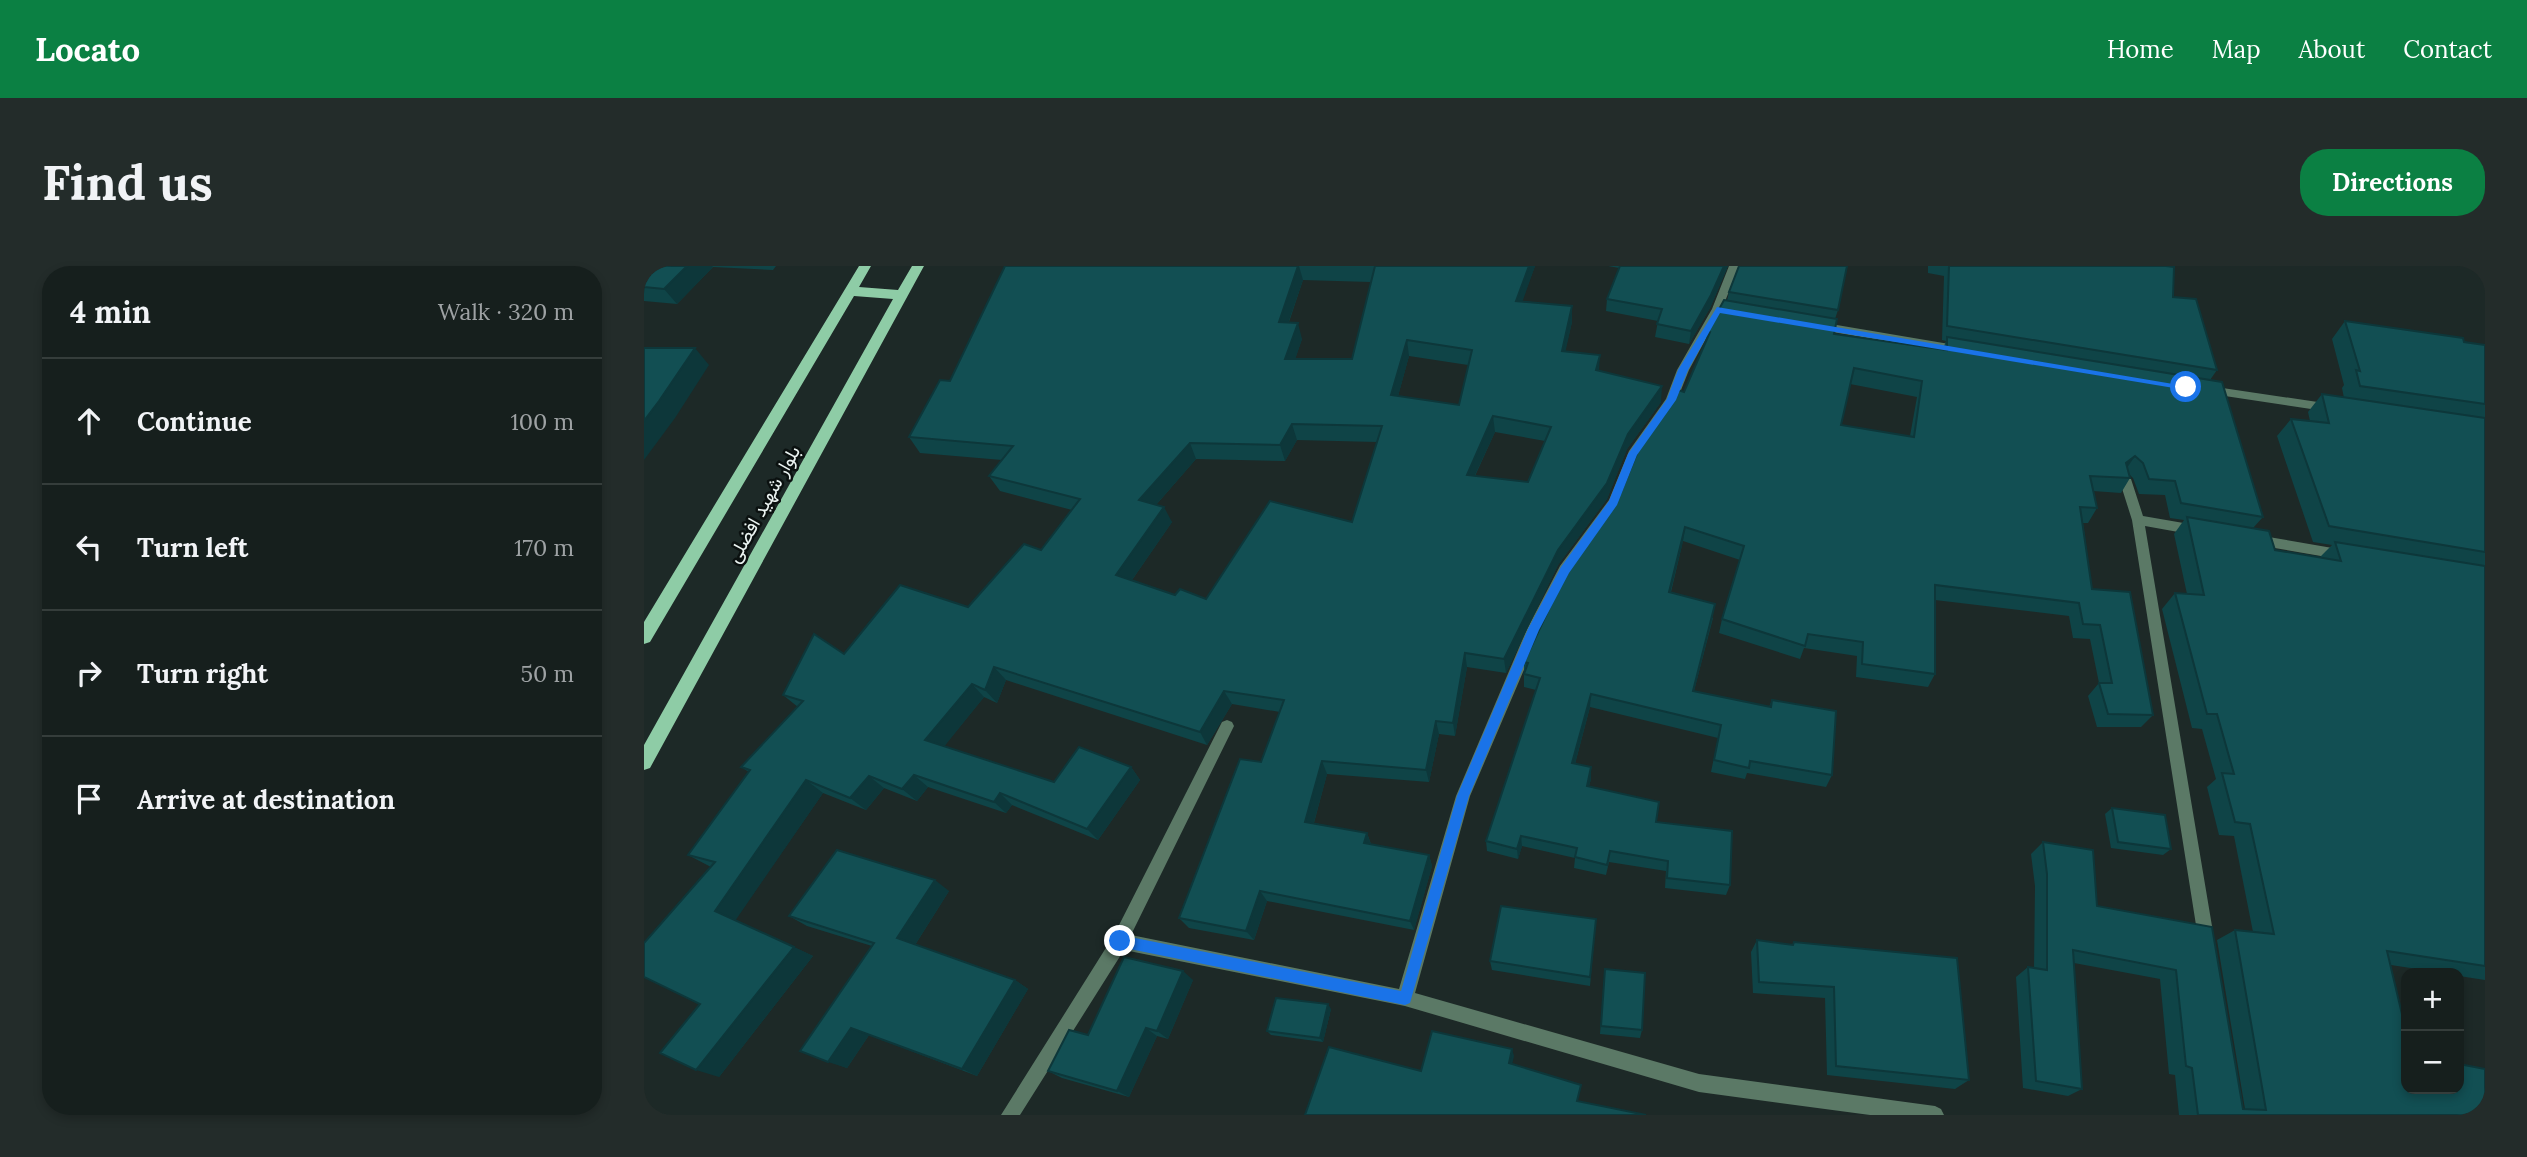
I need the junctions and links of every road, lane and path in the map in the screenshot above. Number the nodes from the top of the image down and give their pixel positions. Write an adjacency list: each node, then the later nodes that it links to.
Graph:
1 (865, 266): 4 (main road, بلوار شهید افضلی)
2 (918, 266): 5 (main road, بلوار شهید افضلی)
3 (1734, 266): 20 (street)
4 (851, 291): 5 (main road); 15 (main road, بلوار شهید افضلی)
5 (902, 295): 17 (main road, بلوار شهید افضلی)
6 (1800, 323): 7 (street)
7 (1979, 353)
8 (2200, 389): 9 (street)
9 (2349, 411)
10 (2125, 479): 11 (street)
11 (2138, 520): 12 (street); 19 (street)
12 (2205, 531)
13 (2245, 538): 14 (street)
14 (2365, 558)
15 (644, 637)
16 (1227, 726): 18 (street)
17 (644, 762)
18 (1120, 941): 20 (street); 21 (street)
19 (2211, 966)
20 (1405, 998): 22 (street)
21 (1010, 1115)
22 (1935, 1115)

